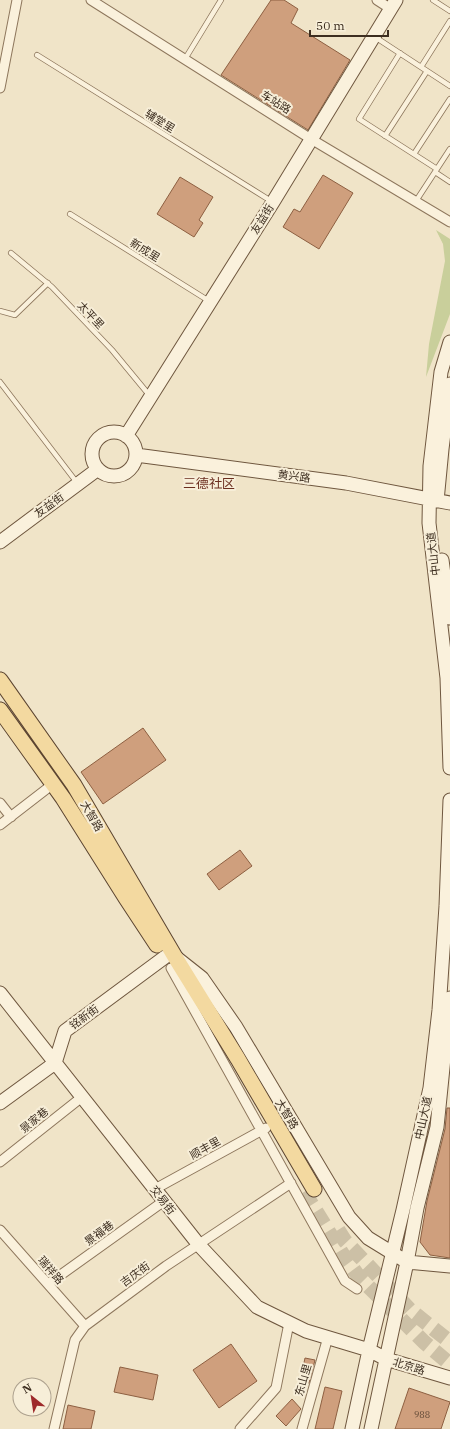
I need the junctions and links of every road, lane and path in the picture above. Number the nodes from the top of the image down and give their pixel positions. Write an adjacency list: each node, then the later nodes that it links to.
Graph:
1 (17, 0): 16 (street)
2 (91, 0): 12 (street, 车站路)
3 (221, 0): 12 (lane)
4 (377, 0): 6 (street)
5 (433, 0): 7 (lane)
6 (394, 4): 9 (street, 友益街)
7 (450, 10)
8 (450, 21): 13 (lane)
9 (374, 37): 10 (lane); 19 (street, 友益街)
10 (400, 53): 13 (lane); 18 (lane)
11 (37, 55): 25 (lane, 辅堂里)
12 (185, 59): 19 (street, 车站路)
13 (421, 67): 14 (lane)
14 (427, 71): 15 (lane); 18 (lane)
15 (450, 86)
16 (0, 88)
17 (450, 99): 21 (lane)
18 (385, 136): 21 (lane)
19 (312, 140): 24 (street, 车站路); 25 (street, 友益街)
20 (450, 149): 22 (lane)
21 (414, 154): 22 (lane)
22 (436, 170): 23 (lane); 24 (lane)
23 (450, 182)
24 (416, 201): 27 (street, 车站路)
25 (273, 202): 30 (street, 友益街)
26 (70, 214): 30 (lane, 新成里)
27 (450, 222)
28 (11, 253): 29 (lane, 太平里)
29 (48, 283): 31 (lane); 35 (lane, 太平里)
30 (210, 302): 35 (street, 友益街)
31 (0, 311)
32 (450, 342): 40 (street, 中山大道)
33 (0, 382): 39 (lane)
34 (450, 384): 40 (street, 中山大道)
35 (151, 397): 36 (street, 友益街)
36 (126, 436): 37 (street); 38 (street)
37 (136, 455): 38 (street); 40 (street, 黄兴路)
38 (98, 469): 39 (street, 友益街)
39 (78, 484): 42 (street, 友益街)
40 (433, 499): 41 (street, 黄兴路); 43 (street, 中山大道); 44 (street, 中山大道)
41 (450, 502)
42 (0, 542)
43 (450, 618)
44 (448, 678): 47 (street, 中山大道)
45 (0, 680): 54 (main road, 大智路)
46 (0, 710): 48 (main road, 大智路)
47 (450, 768)
48 (53, 784): 51 (street); 54 (main road, 大智路)
49 (450, 800): 53 (street, 中山大道)
50 (0, 803): 51 (street)
51 (11, 817): 52 (street)
52 (0, 825)
53 (448, 907): 60 (street, 中山大道)
54 (170, 961): 57 (street, 铭新街); 62 (main road, 大智路); 62 (main road, 大智路); 69 (street, 大智路)
55 (0, 993): 57 (street, 交易街)
56 (450, 998): 61 (street, 中山大道)
57 (55, 1063): 58 (street, 交易街); 59 (street)
58 (82, 1097): 63 (street, 景家巷); 65 (street, 交易街)
59 (0, 1103)
60 (425, 1112): 61 (street); 69 (street, 中山大道)
61 (444, 1113): 70 (street, 中山大道)
62 (264, 1129): 64 (street, 大智路); 65 (street, 顺丰里)
63 (0, 1162)
64 (291, 1183): 68 (street, 吉庆街); 73 (street, 大智路)
65 (155, 1189): 66 (street, 交易街)
66 (164, 1201): 68 (street, 交易街); 72 (street, 景福巷)
67 (0, 1230): 72 (street, 瑞祥路)
68 (198, 1245): 74 (street, 交易街); 75 (street, 吉庆街)
69 (392, 1252): 70 (street, 大智路); 77 (street, 中山大道)
70 (408, 1262): 71 (street); 78 (street, 中山大道)
71 (450, 1266)
72 (48, 1284): 75 (street, 瑞祥路)
73 (357, 1289)
74 (289, 1323): 76 (street, 交易街); 81 (street)
75 (85, 1326): 80 (street, 吉庆街)
76 (328, 1337): 77 (street, 交易街); 82 (street, 东山里)
77 (369, 1350): 78 (street, 北京路); 83 (street, 中山大道)
78 (386, 1359): 79 (street, 北京路); 84 (street, 中山大道)
79 (450, 1378)
80 (54, 1429)
81 (240, 1429)
82 (302, 1429)
83 (352, 1429)
84 (371, 1429)

